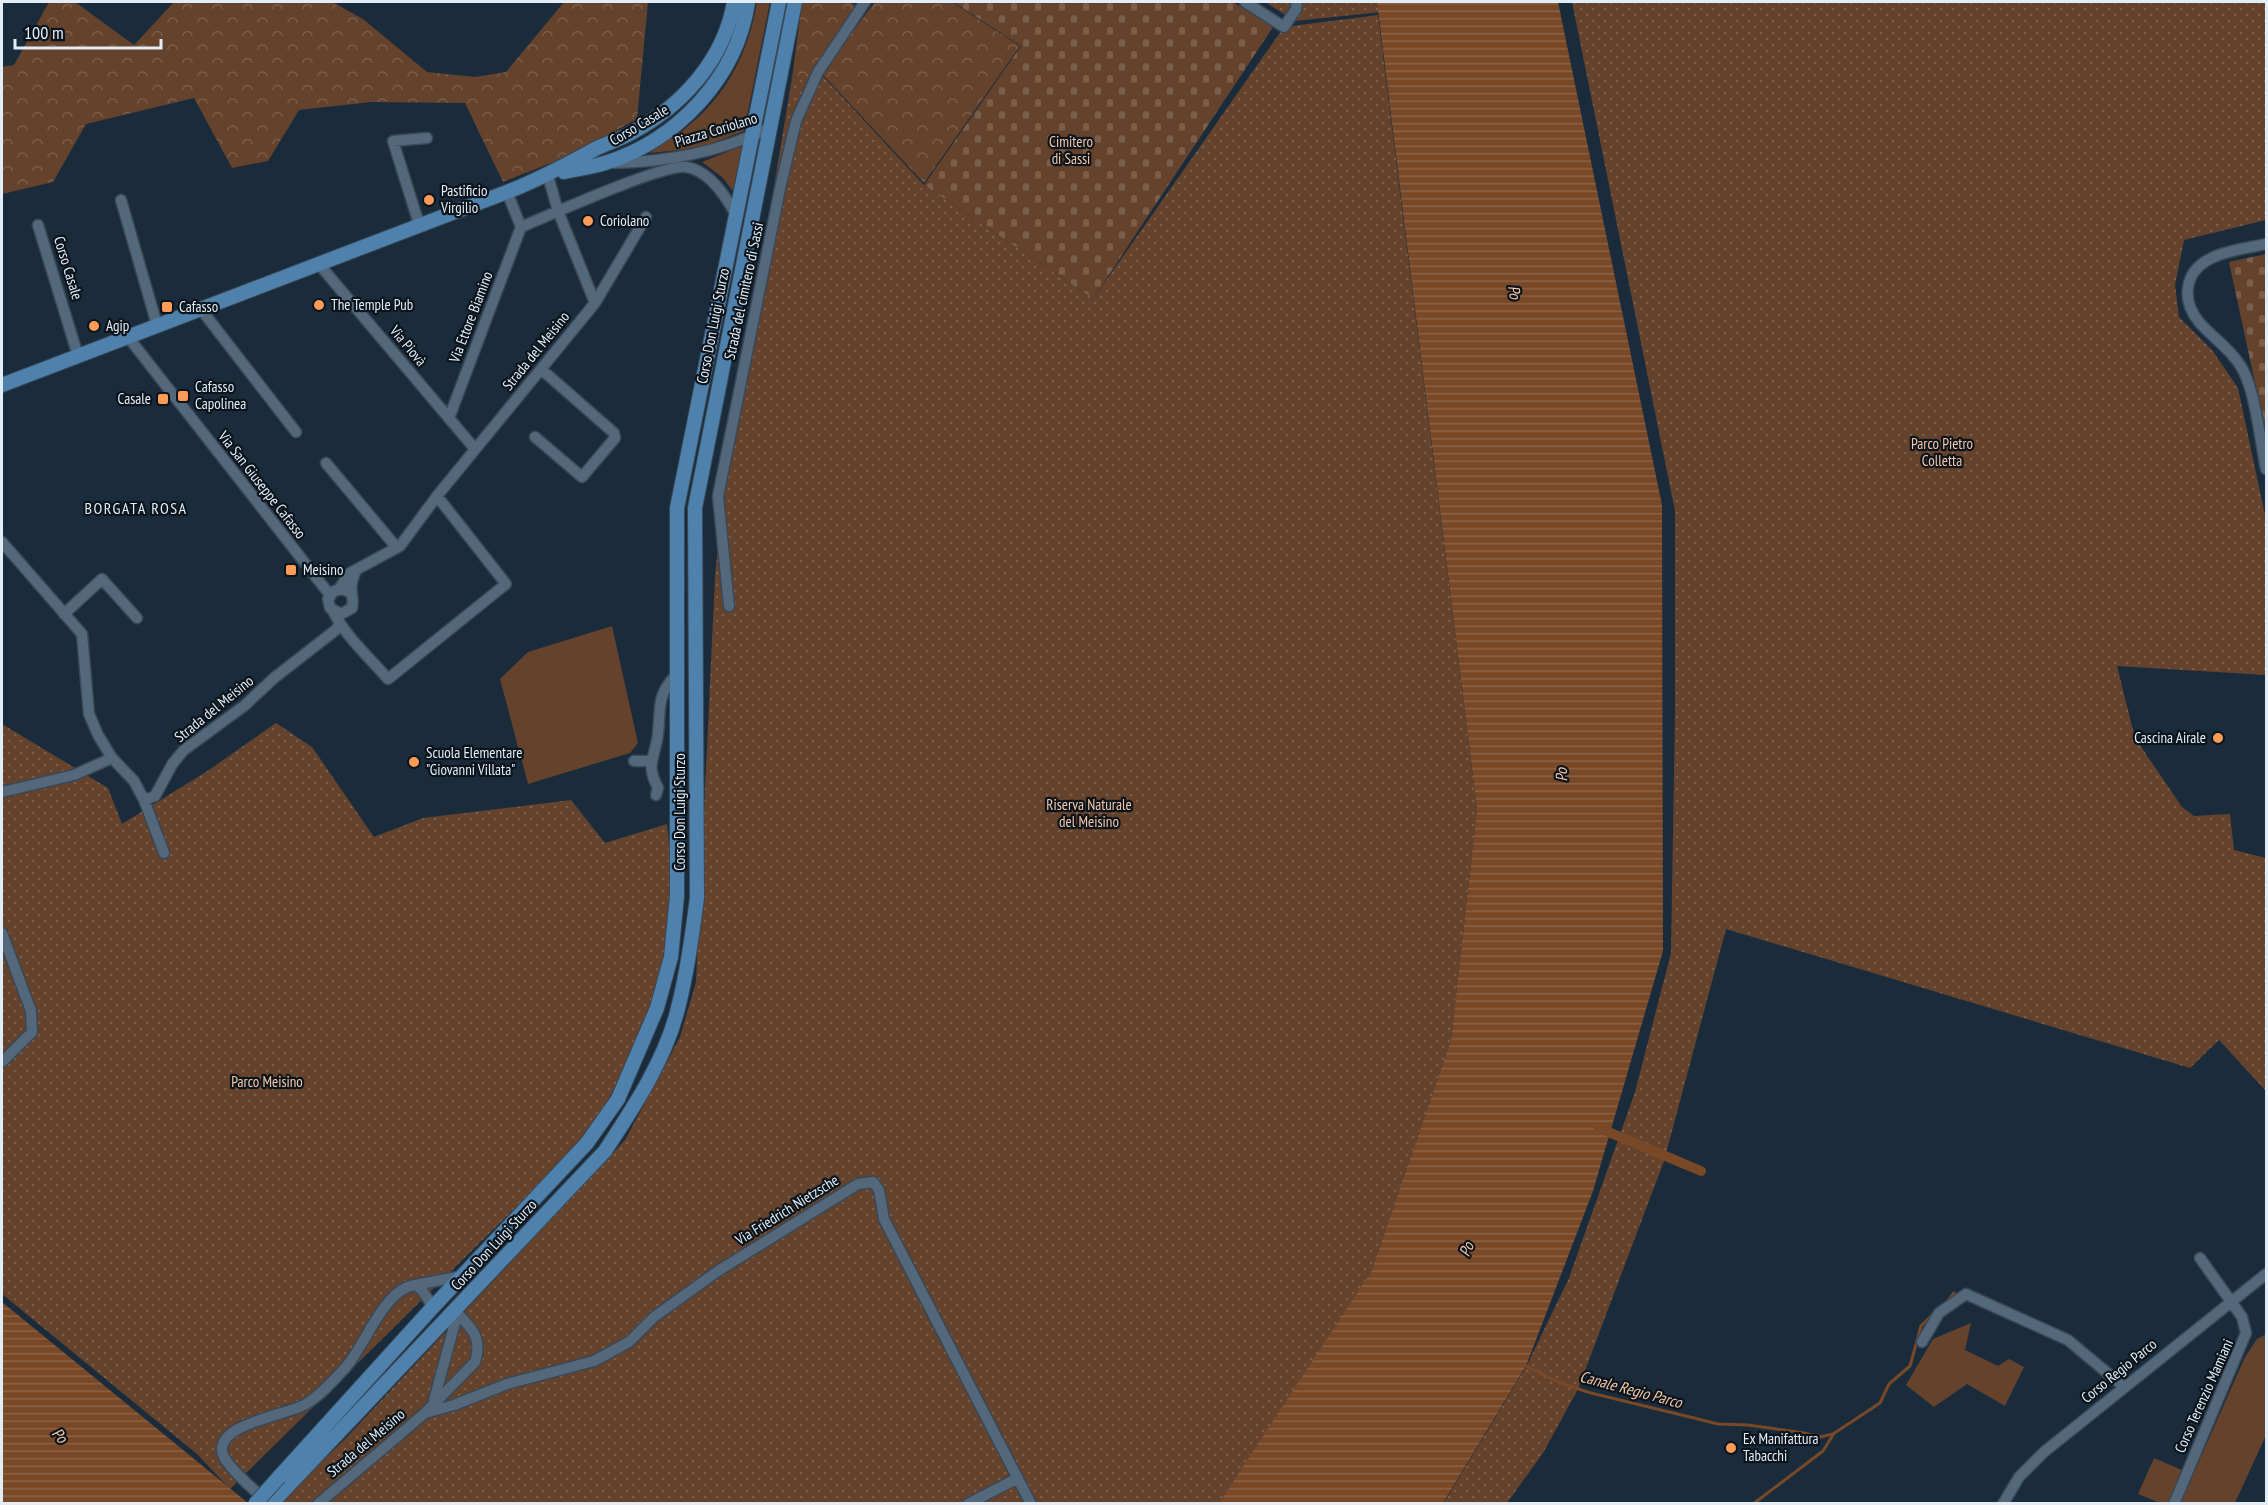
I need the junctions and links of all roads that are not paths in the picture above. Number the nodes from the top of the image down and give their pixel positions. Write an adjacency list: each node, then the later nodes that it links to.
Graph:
1 (734, 2): 15 (main road, Corso Casale)
2 (748, 2): 12 (main road, Corso Casale)
3 (778, 2): 9 (main road, Corso Don Luigi Sturzo)
4 (795, 2): 8 (main road, Corso Don Luigi Sturzo)
5 (865, 2): 43 (street, Strada del cimitero di Sassi)
6 (1245, 2): 7 (street)
7 (1297, 2)
8 (769, 129): 9 (street, Piazza Coriolano); 66 (main road, Corso Don Luigi Sturzo)
9 (751, 137): 11 (street, Piazza Coriolano); 19 (main road, Corso Don Luigi Sturzo)
10 (427, 138): 21 (street)
11 (671, 159): 12 (street, Piazza Coriolano); 13 (street, Piazza Coriolano); 14 (street)
12 (606, 163): 15 (main road, Corso Casale)
13 (685, 167): 14 (street); 19 (street)
14 (660, 172): 18 (street)
15 (548, 176): 16 (main road, Corso Casale); 18 (street)
16 (507, 192): 21 (main road, Corso Casale); 23 (street)
17 (121, 200): 28 (street)
18 (558, 211): 23 (street); 26 (street)
19 (735, 213): 50 (main road, Corso Don Luigi Sturzo)
20 (646, 217): 26 (street, Strada del Meisino)
21 (419, 224): 25 (main road, Corso Casale)
22 (38, 225): 30 (street, Corso Casale)
23 (521, 227): 33 (street, Via Ettore Biamino)
24 (2266, 244): 38 (street)
25 (318, 263): 27 (main road, Corso Casale); 33 (street, Via Piovà)
26 (595, 303): 31 (street, Strada del Meisino)
27 (200, 308): 28 (main road, Corso Casale); 34 (street)
28 (157, 325): 29 (main road, Corso Casale)
29 (128, 337): 30 (main road, Corso Casale); 42 (street, Via San Giuseppe Cafasso)
30 (78, 356): 32 (main road, Corso Casale)
31 (541, 369): 35 (street); 36 (street, Strada del Meisino)
32 (2, 385)
33 (449, 418): 36 (street, Via Piovà)
34 (296, 432)
35 (535, 437)
36 (476, 449): 39 (street, Strada del Meisino)
37 (326, 464): 41 (street)
38 (2266, 469)
39 (437, 496): 41 (street, Strada del Meisino); 49 (street)
40 (2, 542): 46 (street)
41 (397, 548): 42 (street, Strada del Meisino)
42 (339, 592): 44 (street); 45 (street)
43 (729, 606)
44 (333, 611): 45 (street); 48 (street)
45 (346, 613): 49 (street)
46 (64, 614): 47 (street); 51 (street)
47 (137, 618)
48 (339, 624): 49 (street); 56 (street, Strada del Meisino)
49 (353, 639)
50 (677, 674): 53 (street); 62 (main road, Corso Don Luigi Sturzo)
51 (112, 758): 54 (street); 56 (street)
52 (634, 761): 53 (street)
53 (651, 761): 55 (street)
54 (2, 792)
55 (656, 795)
56 (144, 800): 57 (street)
57 (164, 853)
58 (2, 933): 59 (street)
59 (2, 1062)
60 (2200, 1258): 64 (street, Corso Terenzio Mamiani)
61 (2266, 1274): 64 (street, Corso Regio Parco)
62 (462, 1276): 63 (street); 65 (main road, Corso Don Luigi Sturzo)
63 (415, 1286): 65 (street); 73 (street)
64 (2231, 1302): 68 (street, Corso Regio Parco); 78 (street, Corso Terenzio Mamiani)
65 (433, 1307): 71 (main road, Corso Don Luigi Sturzo)
66 (455, 1311): 69 (street); 69 (street, Strada del Meisino); 71 (main road, Corso Don Luigi Sturzo)
67 (1922, 1342): 68 (street)
68 (2124, 1387): 77 (street, Corso Regio Parco)
69 (429, 1409): 70 (street, Via Friedrich Nietzsche); 74 (street, Strada del Meisino)
70 (1018, 1478): 75 (street); 76 (street, Via Friedrich Nietzsche)
71 (283, 1481): 72 (main road, bridge); 73 (main road)
72 (255, 1503)
73 (270, 1503)
74 (318, 1503)
75 (969, 1503)
76 (1031, 1503)
77 (2003, 1503)
78 (2174, 1503)

